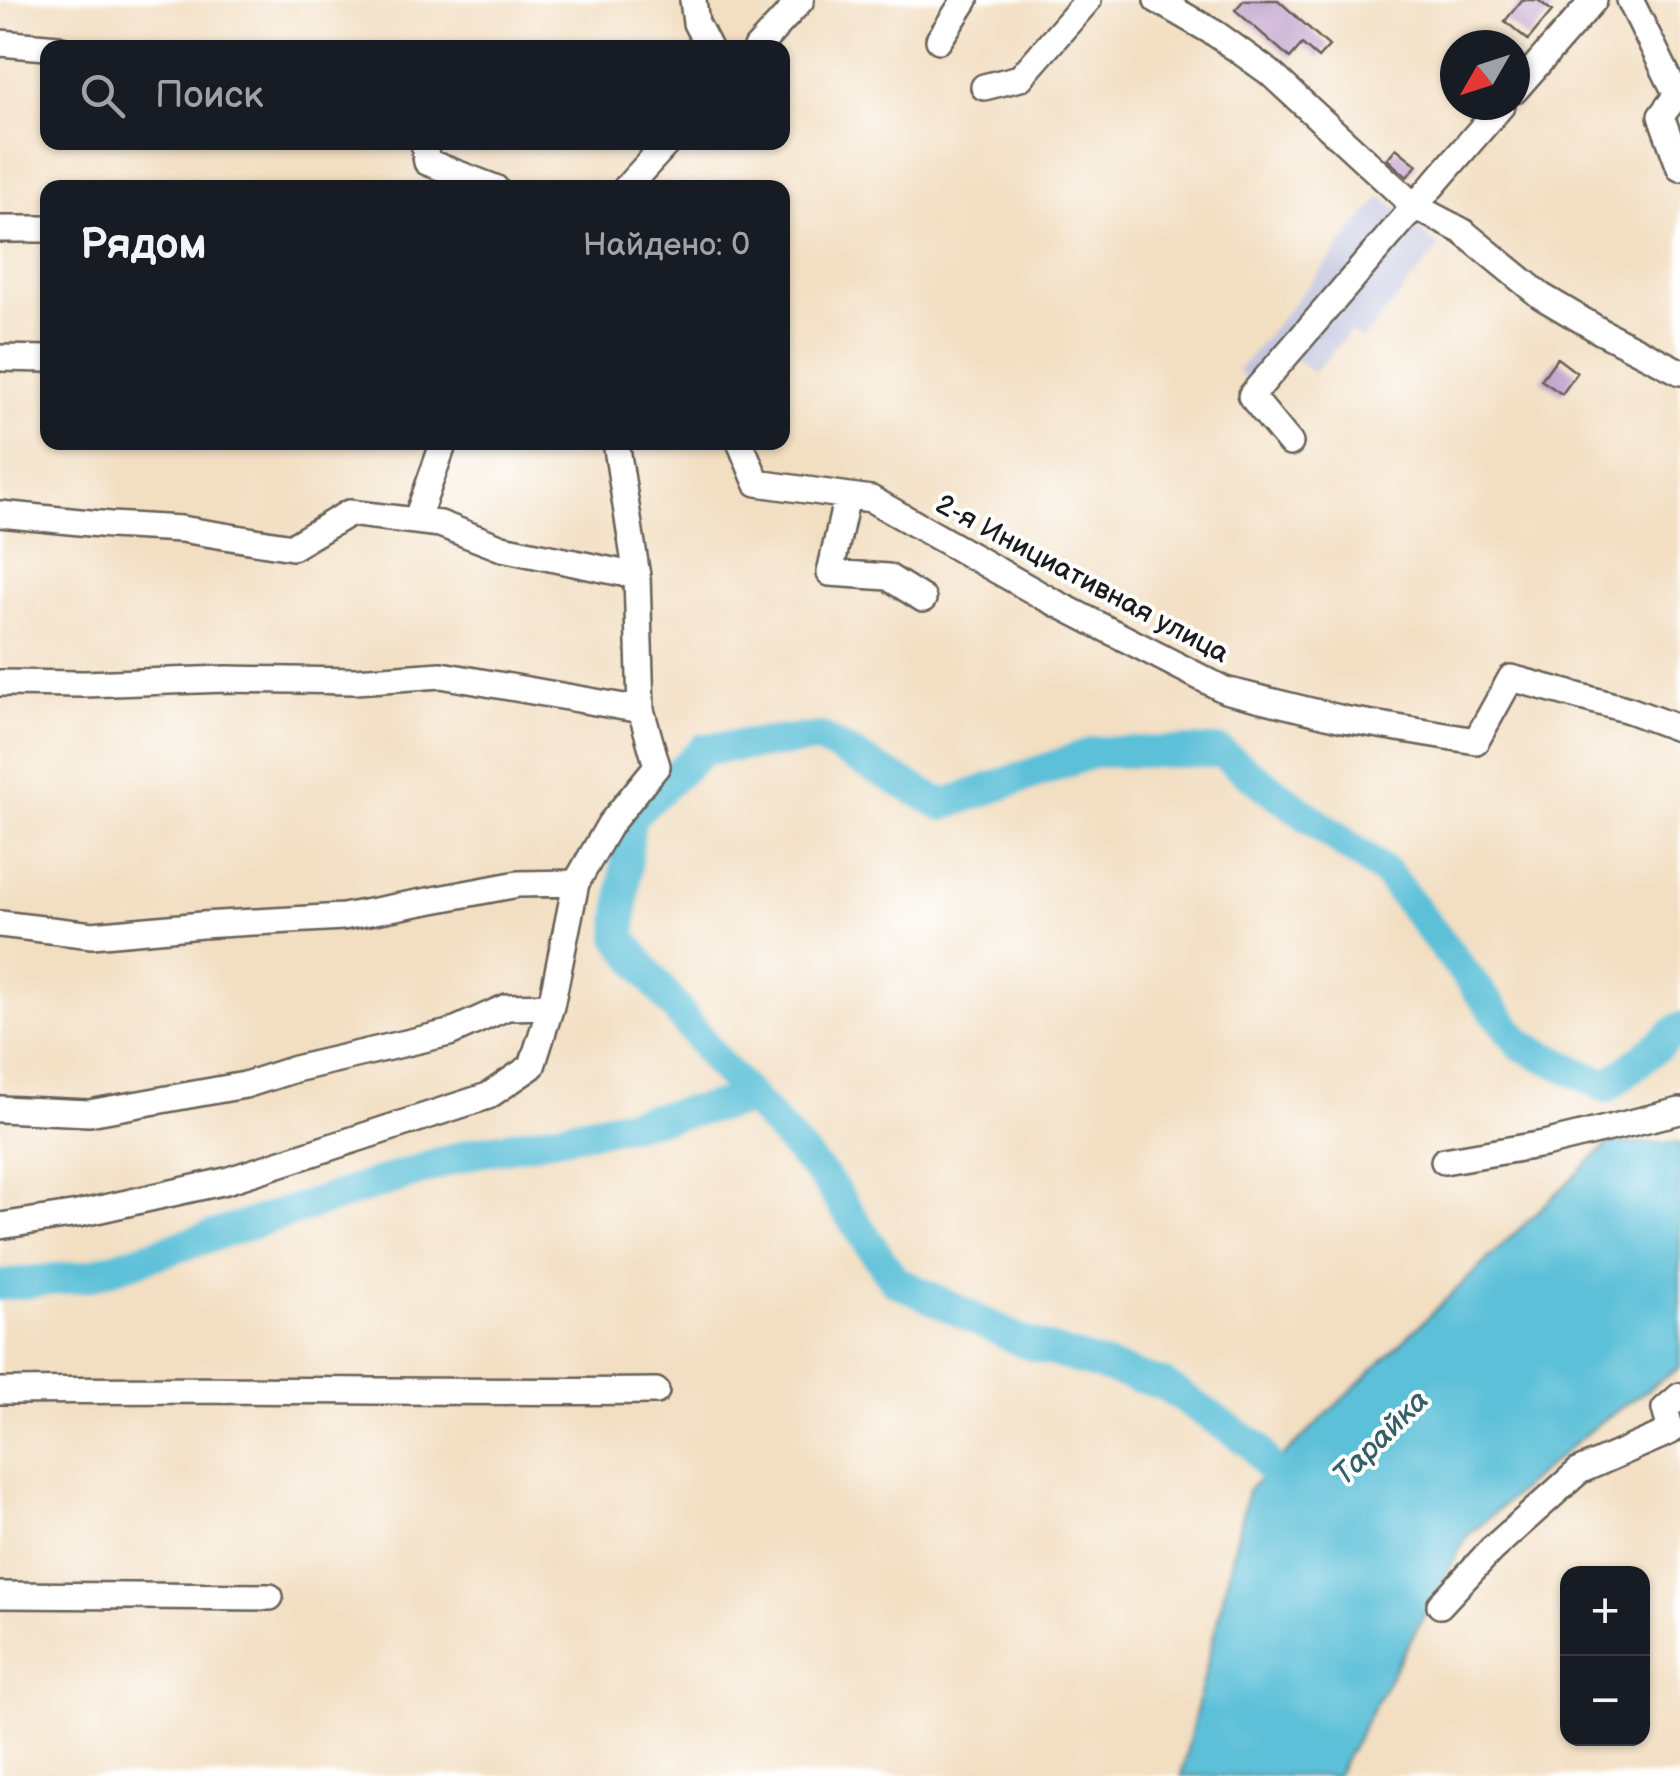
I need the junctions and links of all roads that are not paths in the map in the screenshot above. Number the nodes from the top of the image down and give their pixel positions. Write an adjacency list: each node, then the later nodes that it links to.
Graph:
1 (693, 0): 8 (street)
2 (801, 0): 9 (street)
3 (966, 0): 10 (street)
4 (1088, 0): 14 (street)
5 (1157, 0): 22 (street)
6 (1594, 0): 13 (street)
7 (1630, 0): 15 (street)
8 (705, 40)
9 (764, 40)
10 (939, 40)
11 (0, 43): 12 (street)
12 (40, 46)
13 (1530, 73)
14 (984, 88)
15 (1678, 93): 19 (street)
16 (1489, 120): 22 (street)
17 (425, 150): 20 (street)
18 (661, 150): 21 (street)
19 (1680, 168)
20 (474, 180)
21 (633, 180)
22 (1414, 206): 27 (street); 28 (street)
23 (0, 229): 24 (street)
24 (40, 230)
25 (0, 358): 26 (street)
26 (40, 359)
27 (1680, 372)
28 (1290, 444)
29 (441, 450): 34 (street)
30 (617, 450): 35 (street)
31 (743, 450): 32 (street, 2-я Инициативная улица)
32 (846, 496): 36 (street); 39 (street, 2-я Инициативная улица)
33 (0, 514): 34 (street)
34 (416, 521): 35 (street)
35 (637, 576): 38 (street)
36 (924, 599)
37 (0, 683): 38 (street)
38 (641, 710): 40 (street)
39 (1680, 729)
40 (576, 883): 41 (street); 42 (street)
41 (0, 924)
42 (551, 1006): 43 (street); 46 (street)
43 (0, 1108)
44 (1680, 1110): 45 (street)
45 (1444, 1161)
46 (0, 1226)
47 (0, 1391): 48 (street)
48 (656, 1392)
49 (1680, 1396): 52 (street)
50 (0, 1595): 51 (street)
51 (270, 1597)
52 (1440, 1605)

